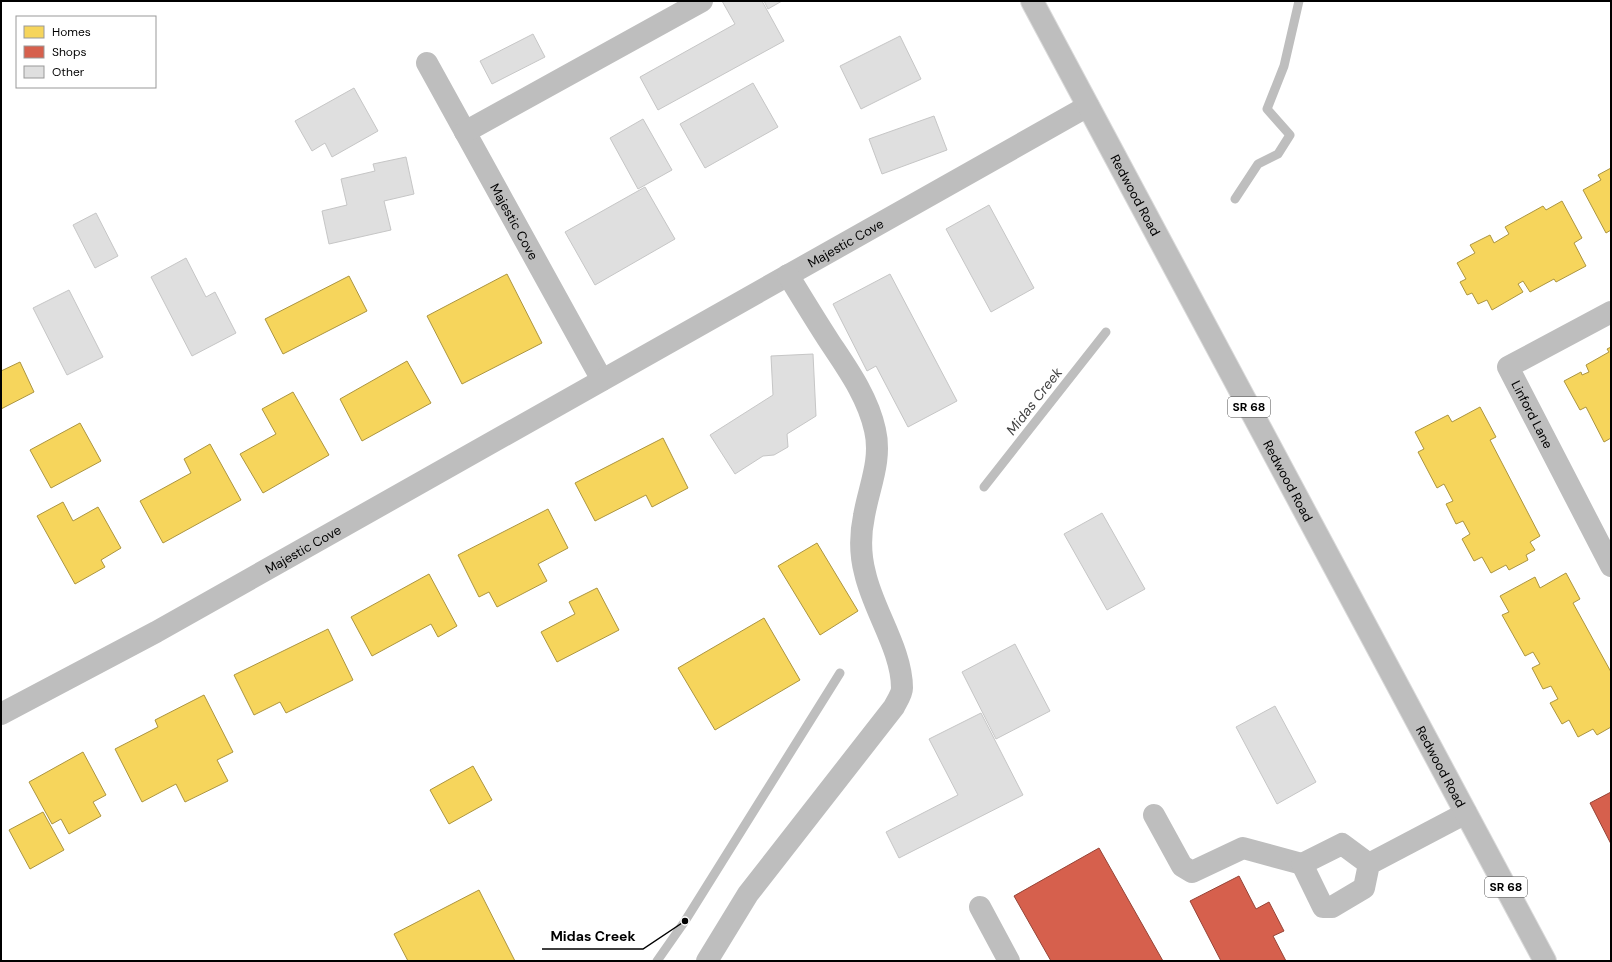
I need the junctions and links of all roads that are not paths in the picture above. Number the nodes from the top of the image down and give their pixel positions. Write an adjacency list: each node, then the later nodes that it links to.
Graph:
1 (702, 1): 5 (street)
2 (1032, 1): 4 (street, Redwood Road / SR 68)
3 (427, 63): 5 (street, Majestic Cove)
4 (1088, 106): 6 (street, Majestic Cove); 11 (street, Redwood Road / SR 68)
5 (465, 132): 8 (street, Majestic Cove)
6 (788, 275): 8 (street, Majestic Cove); 16 (street)
7 (1611, 312): 9 (street, Linford Lane)
8 (602, 380): 10 (street, Majestic Cove)
9 (1611, 566)
10 (1, 714)
11 (1466, 812): 14 (street); 18 (street, Redwood Road / SR 68)
12 (1154, 814): 13 (street)
13 (1302, 864): 14 (street); 14 (street)
14 (1369, 864)
15 (980, 907): 17 (street)
16 (707, 961)
17 (1009, 961)
18 (1545, 961)

